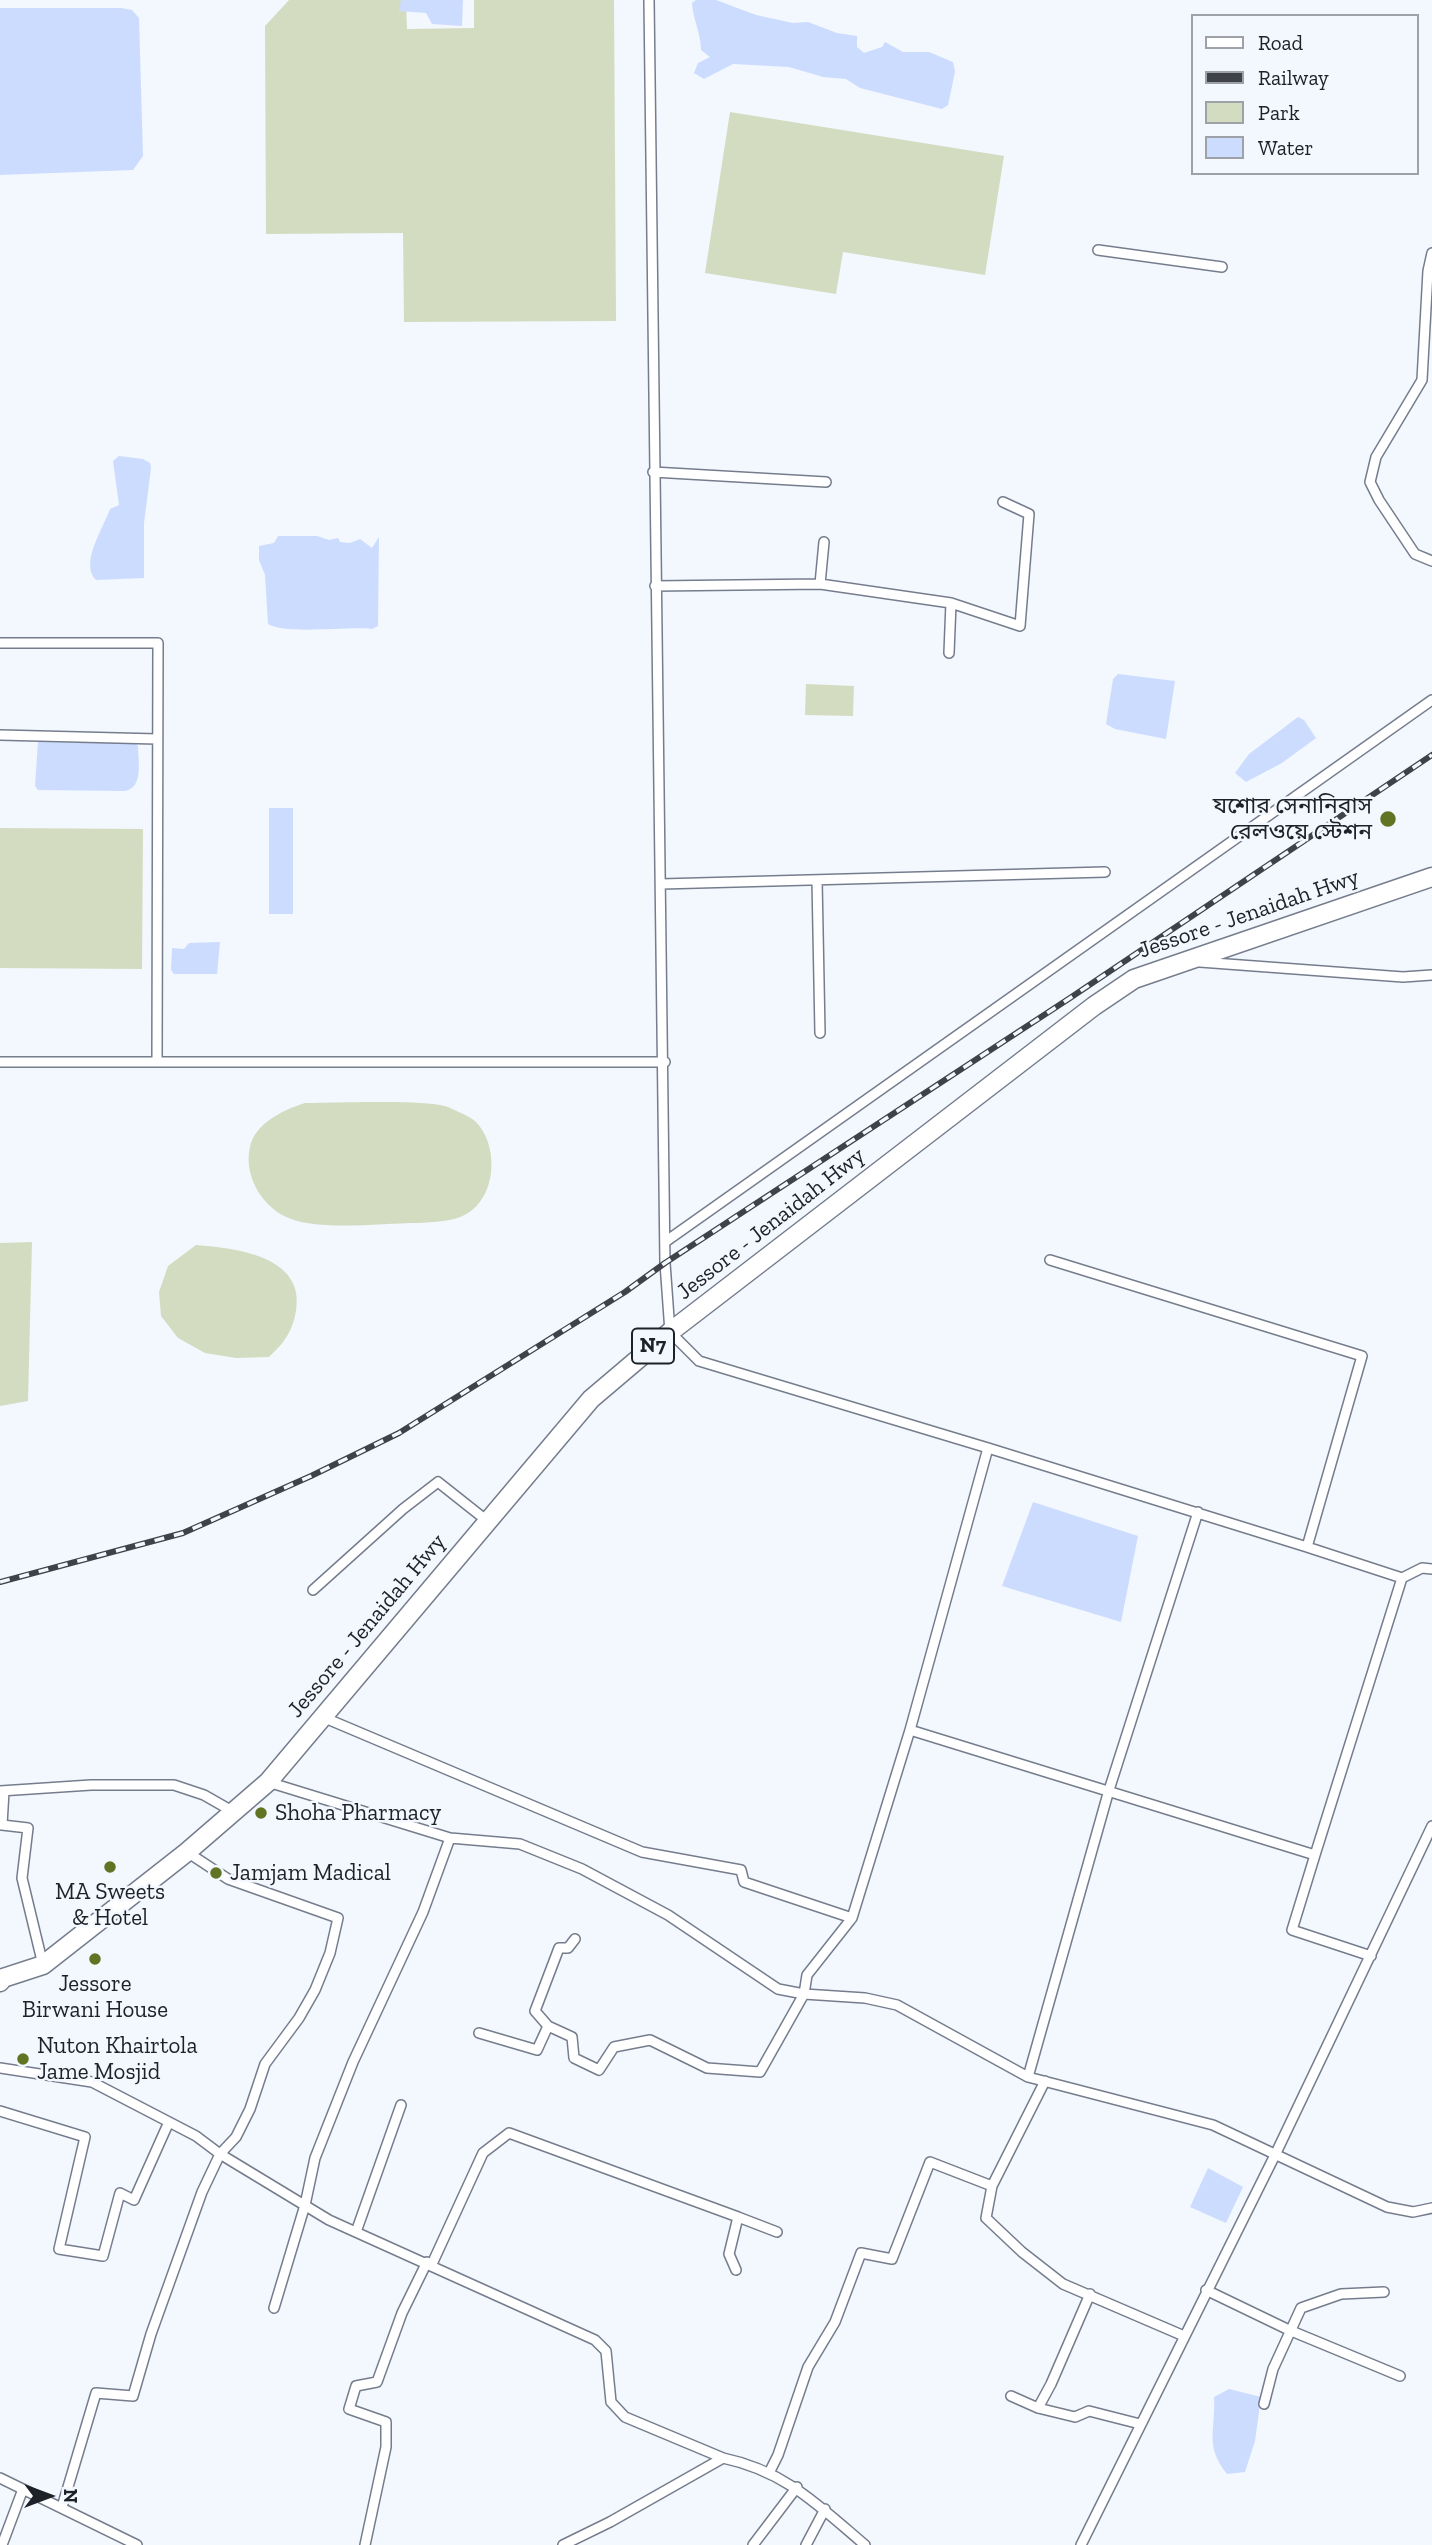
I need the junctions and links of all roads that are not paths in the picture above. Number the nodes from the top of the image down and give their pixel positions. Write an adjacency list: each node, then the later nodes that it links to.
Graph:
1 (649, 0): 5 (street)
2 (1098, 250): 4 (street)
3 (1432, 253): 9 (street)
4 (1222, 267)
5 (653, 472): 6 (street); 11 (street)
6 (826, 482)
7 (1003, 502): 12 (street)
8 (824, 542): 10 (street)
9 (1432, 561)
10 (820, 584): 11 (street); 12 (street)
11 (655, 586): 21 (street)
12 (951, 603): 14 (street)
13 (0, 643): 17 (street)
14 (949, 653)
15 (1432, 700): 28 (street)
16 (0, 735): 17 (street)
17 (157, 739): 26 (street)
18 (1105, 872): 20 (street)
19 (1432, 877): 22 (highway, Jessore - Jenaidah Hwy / N7)
20 (817, 880): 21 (street); 24 (street)
21 (661, 884): 27 (street)
22 (1181, 961): 23 (street); 30 (highway, Jessore - Jenaidah Hwy / N7)
23 (1432, 975)
24 (820, 1032)
25 (0, 1062): 26 (street)
26 (157, 1062): 27 (street)
27 (665, 1062): 28 (street)
28 (665, 1242): 30 (street)
29 (1050, 1260): 34 (street)
30 (670, 1332): 31 (street); 33 (highway, Jessore - Jenaidah Hwy / N7)
31 (988, 1448): 32 (street); 39 (street)
32 (1198, 1512): 34 (street); 41 (street)
33 (486, 1520): 37 (street); 38 (highway, Jessore - Jenaidah Hwy / N7)
34 (1307, 1547): 36 (street)
35 (1432, 1569): 36 (street)
36 (1402, 1578): 47 (street)
37 (313, 1590)
38 (325, 1717): 40 (highway, Jessore - Jenaidah Hwy / N7); 48 (street)
39 (910, 1730): 41 (street); 48 (street)
40 (268, 1782): 43 (highway, Jessore - Jenaidah Hwy / N7); 45 (street)
41 (1109, 1790): 47 (street); 57 (street)
42 (2, 1791): 43 (street); 51 (street)
43 (232, 1811): 46 (highway, Jessore - Jenaidah Hwy / N7)
44 (1432, 1826): 50 (street)
45 (450, 1838): 53 (street); 65 (street)
46 (187, 1852): 51 (highway, Jessore - Jenaidah Hwy / N7); 63 (street)
47 (1315, 1855): 50 (street)
48 (852, 1917): 53 (street)
49 (575, 1939): 54 (street)
50 (1371, 1956): 62 (street)
51 (43, 1965): 52 (highway, Jessore - Jenaidah Hwy / N7)
52 (1, 1979)
53 (804, 1994): 54 (street); 57 (street)
54 (548, 2026): 55 (street)
55 (479, 2033)
56 (0, 2068): 61 (street)
57 (1028, 2077): 58 (street)
58 (1045, 2081): 62 (street); 64 (street)
59 (401, 2105): 68 (street)
60 (0, 2111): 61 (street)
61 (168, 2124): 63 (street)
62 (1276, 2152): 66 (street); 72 (street)
63 (220, 2154): 65 (street); 88 (street)
64 (992, 2186): 74 (street); 84 (street)
65 (305, 2205): 68 (street); 75 (street)
66 (1432, 2207)
67 (738, 2217): 69 (street); 70 (street); 71 (street)
68 (356, 2232): 70 (street)
69 (777, 2232)
70 (429, 2263): 83 (street); 92 (street)
71 (736, 2270)
72 (1206, 2290): 76 (street); 77 (street)
73 (1384, 2292): 76 (street)
74 (1090, 2294): 77 (street); 81 (street)
75 (274, 2308)
76 (1289, 2330): 78 (street); 80 (street)
77 (1184, 2336): 82 (street)
78 (1401, 2376)
79 (1011, 2396): 81 (street)
80 (1264, 2404)
81 (1038, 2408): 82 (street)
82 (1140, 2424): 97 (street)
83 (723, 2458): 84 (street); 93 (street)
84 (769, 2473): 86 (street)
85 (0, 2478): 87 (street)
86 (797, 2487): 89 (street); 94 (street)
87 (23, 2489): 88 (street); 91 (street)
88 (62, 2507): 90 (street)
89 (825, 2509): 95 (street); 96 (street)
90 (131, 2544)
91 (2, 2545)
92 (365, 2545)
93 (563, 2545)
94 (753, 2545)
95 (806, 2545)
96 (864, 2545)
97 (1081, 2545)

